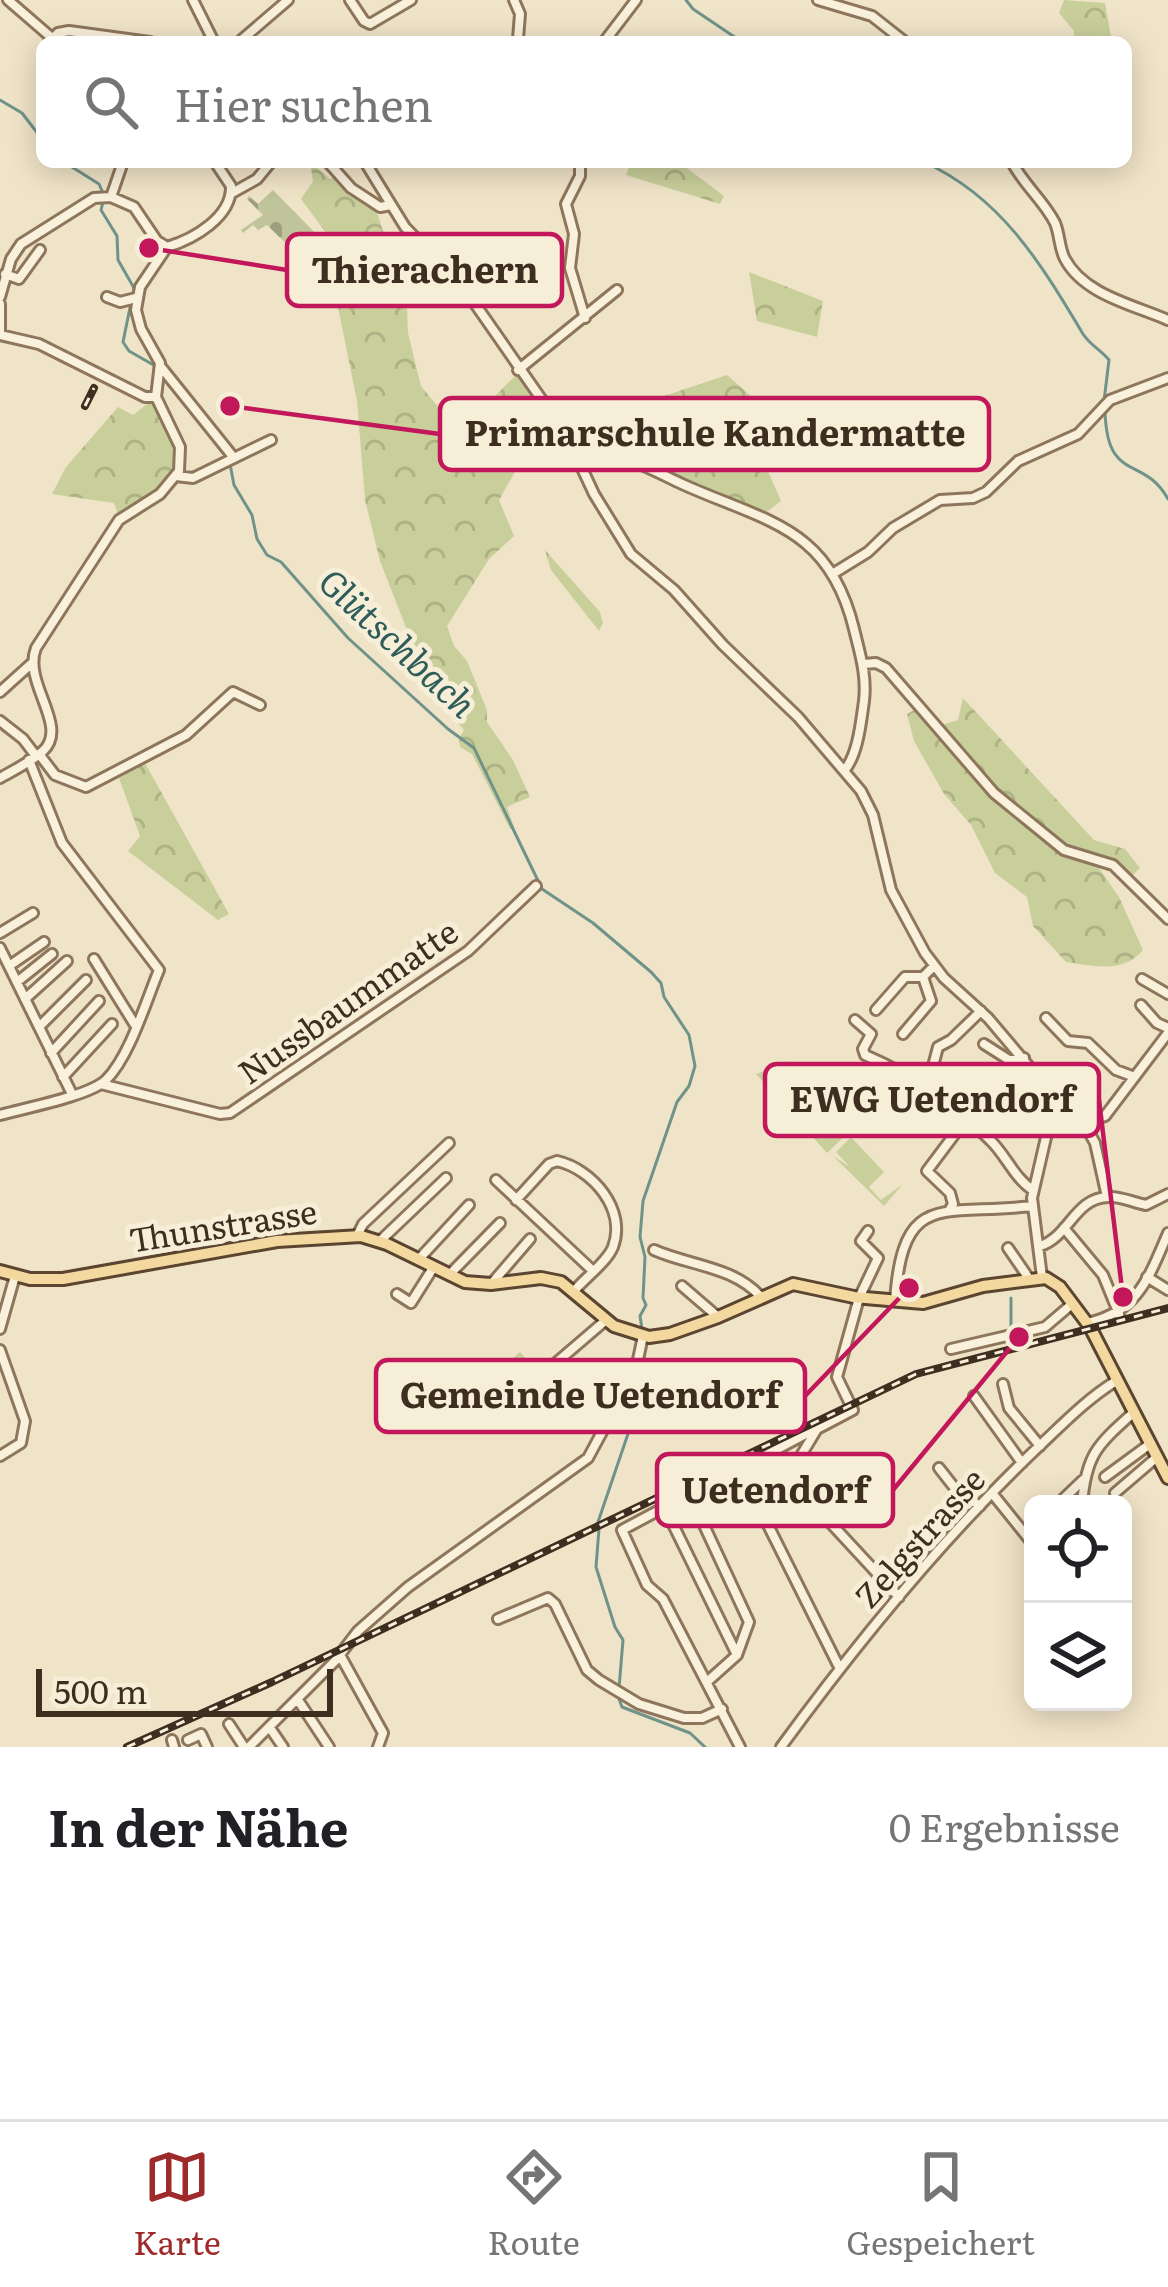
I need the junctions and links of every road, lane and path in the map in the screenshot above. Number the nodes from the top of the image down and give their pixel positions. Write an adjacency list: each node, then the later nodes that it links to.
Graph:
1 (8, 0): 9 (street)
2 (193, 0): 12 (street)
3 (288, 0): 13 (street)
4 (350, 0): 8 (street)
5 (514, 0): 14 (street)
6 (636, 0): 15 (street)
7 (818, 0): 16 (street)
8 (404, 2)
9 (47, 36)
10 (59, 36): 11 (street)
11 (106, 36)
12 (211, 36)
13 (246, 36)
14 (518, 36)
15 (609, 36)
16 (897, 36)
17 (121, 168): 25 (street)
18 (220, 168): 24 (street)
19 (267, 168): 24 (street)
20 (333, 168): 26 (street)
21 (369, 168): 26 (street)
22 (580, 168): 34 (street)
23 (1015, 168): 35 (street)
24 (232, 193): 27 (street)
25 (111, 197): 27 (street); 29 (street)
26 (391, 206): 38 (street)
27 (167, 247): 32 (street)
28 (40, 250): 29 (street)
29 (5, 274): 33 (street)
30 (617, 290): 34 (street)
31 (107, 297): 32 (street)
32 (135, 298): 37 (street)
33 (0, 301): 36 (street)
34 (585, 318): 38 (street)
35 (1168, 320)
36 (0, 333): 40 (street)
37 (161, 367): 40 (street); 43 (street)
38 (518, 370): 42 (street)
39 (1168, 378): 45 (street)
40 (156, 397): 44 (street)
41 (271, 440): 43 (street)
42 (578, 454): 45 (street); 52 (street)
43 (230, 460): 44 (street)
44 (176, 476): 46 (street)
45 (834, 573): 47 (street)
46 (31, 664): 48 (street); 51 (street)
47 (864, 664): 52 (street); 56 (street)
48 (0, 692)
49 (260, 705): 51 (street)
50 (0, 721): 51 (street)
51 (35, 757): 53 (street); 78 (street)
52 (848, 775): 64 (street)
53 (0, 778)
54 (536, 886): 88 (street, Nussbaummatte)
55 (33, 913): 57 (street)
56 (1168, 920)
57 (0, 933)
58 (44, 942): 63 (street)
59 (0, 948): 63 (street)
60 (52, 954): 68 (street)
61 (94, 959): 78 (street)
62 (67, 961): 70 (street)
63 (9, 966): 68 (street)
64 (934, 966): 65 (street); 74 (street)
65 (923, 976): 73 (street); 81 (street)
66 (1142, 979): 69 (street)
67 (86, 980): 79 (street)
68 (17, 982): 70 (street)
69 (1168, 994)
70 (25, 999): 79 (street)
71 (98, 1001): 83 (street)
72 (1141, 1005): 80 (street)
73 (876, 1010)
74 (980, 1011): 84 (street); 87 (street)
75 (1046, 1018): 85 (street)
76 (855, 1020): 87 (street)
77 (112, 1024): 86 (street)
78 (136, 1026): 88 (street)
79 (39, 1028): 83 (street)
80 (1168, 1030): 85 (street)
81 (903, 1034)
82 (984, 1044): 84 (street)
83 (52, 1053): 86 (street)
84 (1024, 1058): 92 (street)
85 (1132, 1076): 93 (street)
86 (63, 1077): 89 (street)
87 (920, 1083): 91 (street)
88 (101, 1084): 89 (street)
89 (72, 1094): 90 (street)
90 (0, 1115)
91 (966, 1119): 97 (street); 103 (street)
92 (1050, 1120): 93 (street); 97 (street)
93 (1084, 1123): 99 (street)
94 (449, 1143): 108 (street)
95 (446, 1178): 110 (street)
96 (496, 1180): 100 (street)
97 (1034, 1186): 102 (street)
98 (1168, 1194): 99 (street)
99 (1107, 1196): 105 (street)
100 (516, 1200): 116 (street); 116 (street)
101 (469, 1204): 114 (street)
102 (1033, 1206): 103 (street); 111 (street)
103 (949, 1210): 130 (street)
104 (500, 1223): 118 (street)
105 (1064, 1228): 111 (street); 132 (street)
106 (868, 1231): 129 (street)
107 (1168, 1233): 119 (street)
108 (357, 1236): 110 (main road, Thunstrasse); 120 (main road, Thunstrasse)
109 (530, 1239): 122 (street)
110 (380, 1241): 114 (main road, Thunstrasse)
111 (1040, 1246): 121 (street)
112 (1008, 1247): 121 (street)
113 (654, 1250): 128 (street)
114 (418, 1260): 115 (main road, Thunstrasse)
115 (433, 1268): 118 (main road, Thunstrasse); 127 (street)
116 (592, 1270): 125 (street)
117 (0, 1271): 120 (main road, Thunstrasse)
118 (449, 1276): 122 (main road, Thunstrasse)
119 (1147, 1277): 126 (street); 132 (street)
120 (14, 1279): 124 (street); 136 (street)
121 (1036, 1279): 130 (main road); 131 (main road)
122 (491, 1283): 125 (main road, Thunstrasse)
123 (682, 1286): 133 (street)
124 (0, 1290)
125 (574, 1290): 134 (main road)
126 (1168, 1290)
127 (397, 1294)
128 (761, 1298): 129 (main road); 133 (main road)
129 (859, 1298): 130 (main road); 145 (street)
130 (895, 1302)
131 (1072, 1304): 135 (main road); 138 (street)
132 (1119, 1314): 135 (street)
133 (718, 1317): 137 (main road)
134 (606, 1320): 137 (main road); 140 (street)
135 (1087, 1323): 141 (main road)
136 (0, 1329)
137 (643, 1336): 167 (street)
138 (951, 1348)
139 (0, 1350): 148 (street)
140 (543, 1374)
141 (1116, 1381): 144 (main road); 147 (street, Zelgstrasse)
142 (1003, 1384): 147 (street)
143 (974, 1396): 150 (street)
144 (1133, 1413): 146 (main road); 155 (street)
145 (817, 1429): 151 (street); 164 (street)
146 (1151, 1443): 149 (main road); 153 (street)
147 (1040, 1446): 150 (street, Zelgstrasse)
148 (0, 1456)
149 (1158, 1456): 154 (main road); 157 (street)
150 (1022, 1463): 156 (street, Zelgstrasse)
151 (740, 1467): 160 (street); 168 (street)
152 (938, 1468): 162 (street)
153 (1105, 1477)
154 (1168, 1478)
155 (1084, 1479): 158 (street); 159 (street)
156 (992, 1493): 162 (street, Zelgstrasse); 163 (street)
157 (1114, 1493)
158 (1067, 1495)
159 (1083, 1495)
160 (690, 1496): 161 (street); 166 (street)
161 (664, 1506): 166 (street); 169 (street)
162 (980, 1506): 164 (street, Zelgstrasse)
163 (1024, 1533)
164 (899, 1597): 168 (street, Zelgstrasse)
165 (498, 1619): 171 (street)
166 (737, 1654): 169 (street)
167 (340, 1655): 170 (street); 179 (street)
168 (839, 1667): 181 (street, Zelgstrasse)
169 (708, 1681): 171 (street)
170 (298, 1700): 173 (street); 178 (street)
171 (722, 1709): 180 (street)
172 (230, 1724): 176 (street)
173 (270, 1728): 176 (street); 177 (street)
174 (188, 1740): 175 (street)
175 (207, 1747)
176 (246, 1747)
177 (283, 1747)
178 (328, 1747)
179 (377, 1747)
180 (740, 1747)
181 (781, 1747)

